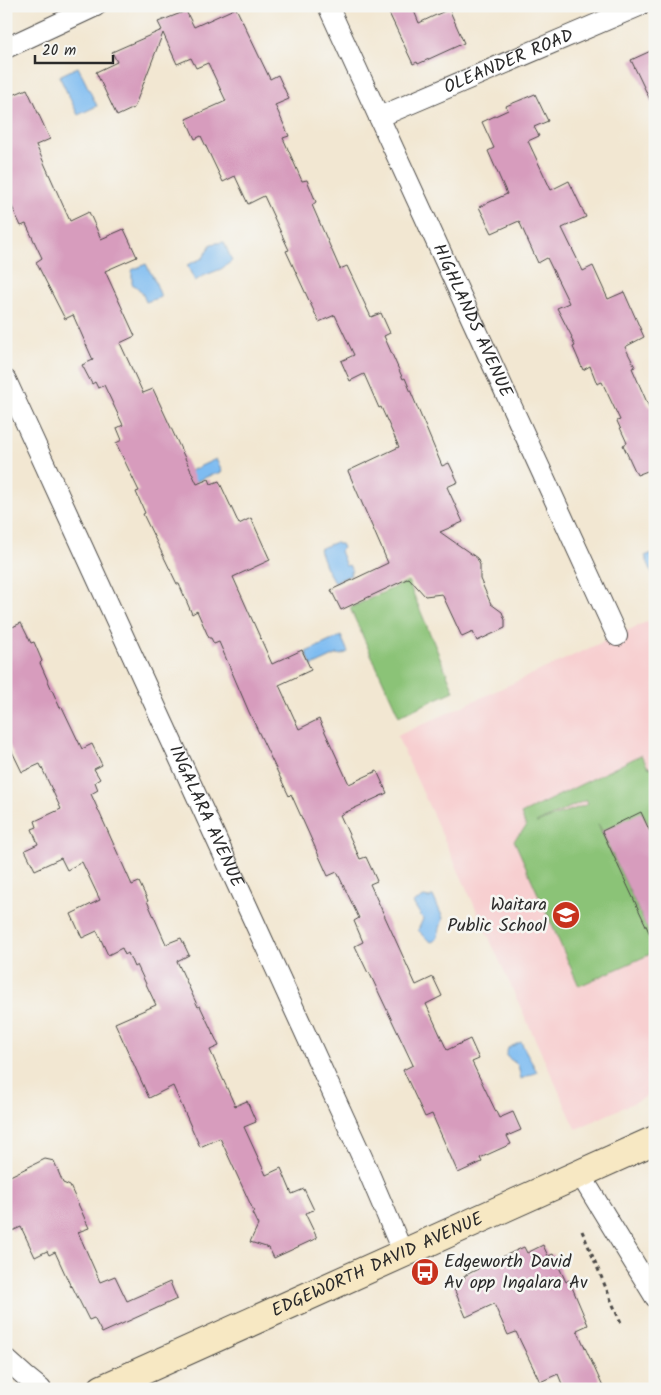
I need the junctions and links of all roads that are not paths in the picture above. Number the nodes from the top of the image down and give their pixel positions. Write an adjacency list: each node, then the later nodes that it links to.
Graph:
1 (96, 6): 4 (street)
2 (328, 6): 5 (street, HIGHLANDS AVENUE)
3 (638, 6): 5 (street, OLEANDER ROAD)
4 (6, 48)
5 (380, 118): 7 (street, HIGHLANDS AVENUE)
6 (6, 380): 10 (street, INGALARA AVENUE)
7 (617, 636)
8 (655, 1140): 9 (main road, EDGEWORTH DAVID AVENUE)
9 (580, 1174): 10 (main road, EDGEWORTH DAVID AVENUE); 11 (street)
10 (403, 1253): 14 (main road, EDGEWORTH DAVID AVENUE)
11 (655, 1297)
12 (6, 1359): 13 (street)
13 (41, 1389)
14 (102, 1389)

